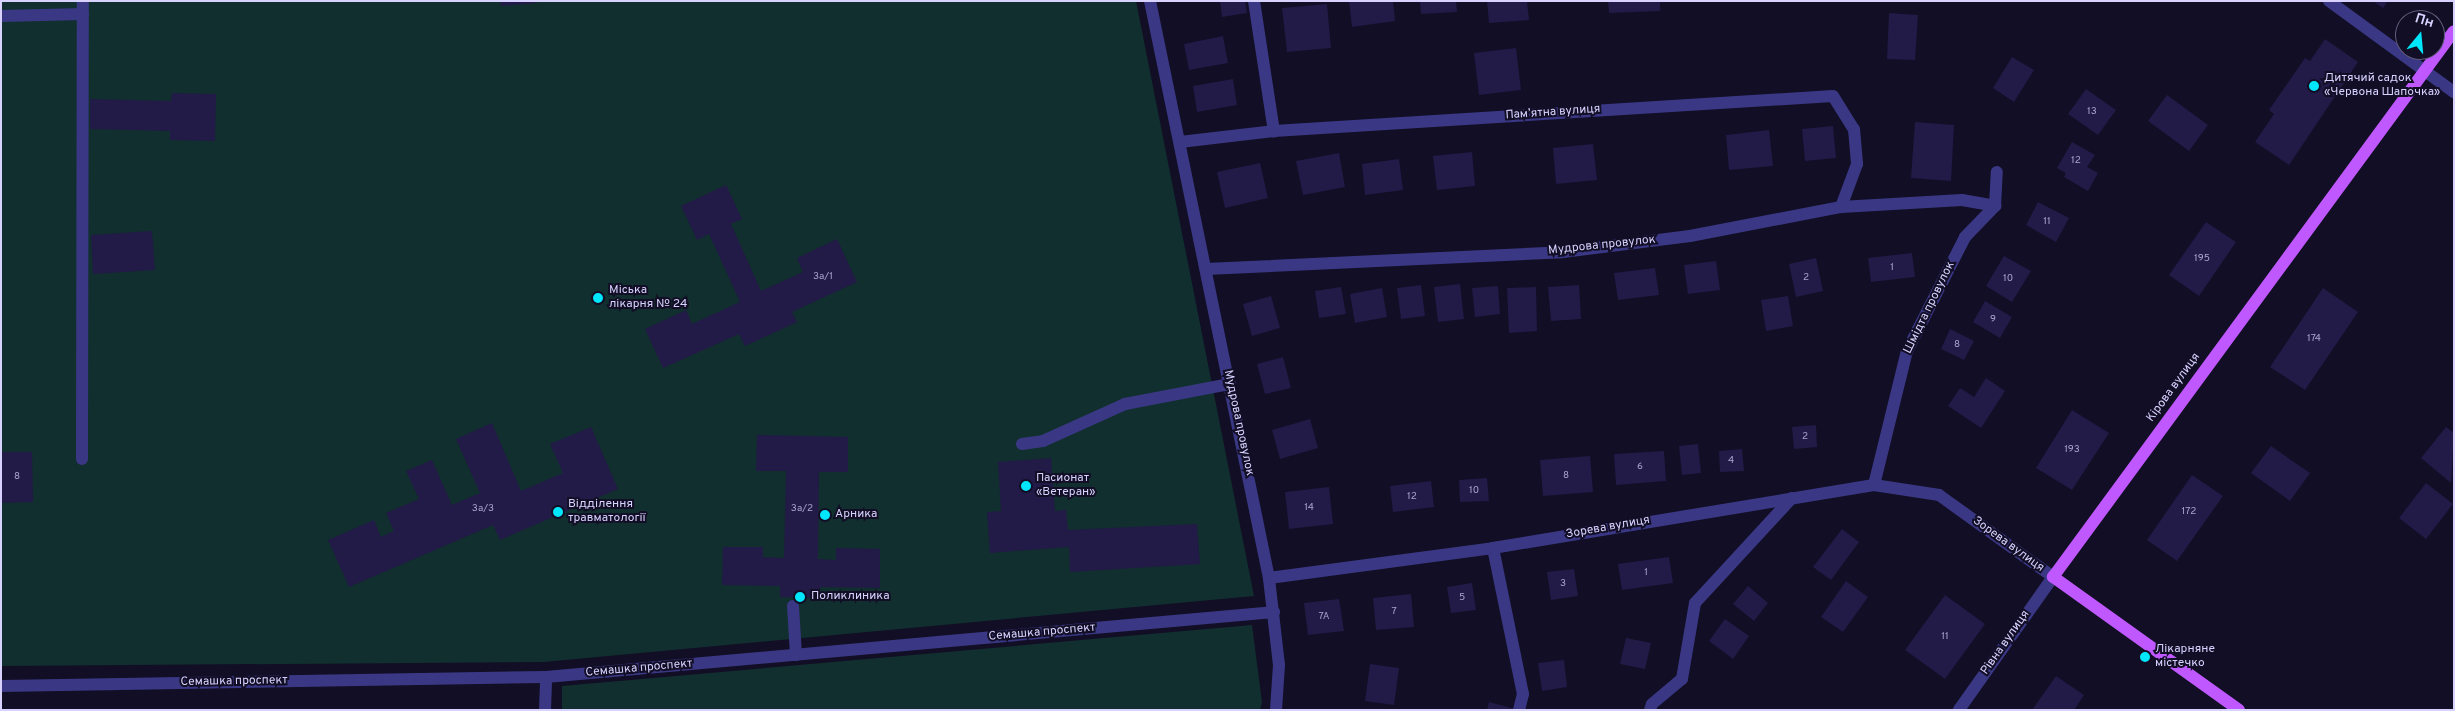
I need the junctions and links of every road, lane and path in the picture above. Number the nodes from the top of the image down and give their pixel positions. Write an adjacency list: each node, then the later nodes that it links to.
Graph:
1 (1150, 1): 10 (street, Мудрова провулок)
2 (1254, 1): 9 (street)
3 (2329, 1): 7 (street)
4 (83, 8): 5 (street); 17 (street)
5 (1, 16)
6 (2454, 31): 7 (main road, Кірова вулиця)
7 (2425, 71): 8 (street); 21 (main road, Кірова вулиця)
8 (2454, 92)
9 (1274, 131): 10 (street, Пам’ятна вулиця); 13 (street, Пам’ятна вулиця)
10 (1180, 142): 14 (street, Мудрова провулок)
11 (1997, 172): 12 (street)
12 (1995, 206): 13 (street, Мудрова провулок); 18 (street, Шмідта провулок)
13 (1841, 207): 14 (street, Мудрова провулок)
14 (1206, 268): 15 (street, Мудрова провулок)
15 (1230, 384): 16 (street); 22 (street, Мудрова провулок)
16 (1022, 444)
17 (82, 459)
18 (1874, 485): 19 (street, Зорева вулиця); 21 (street, Зорева вулиця)
19 (1792, 498): 20 (street, Зорева вулиця); 31 (street)
20 (1493, 548): 22 (street, Зорева вулиця); 30 (street)
21 (2053, 577): 32 (street, Рівна вулиця); 33 (main road)
22 (1269, 578): 24 (street)
23 (793, 606): 25 (street)
24 (1274, 612): 25 (street, Семашка проспект); 29 (street)
25 (796, 655): 26 (street, Семашка проспект)
26 (546, 678): 27 (street, Семашка проспект); 28 (street)
27 (1, 686)
28 (545, 710)
29 (1276, 710)
30 (1519, 710)
31 (1650, 710)
32 (1960, 710)
33 (2240, 710)

